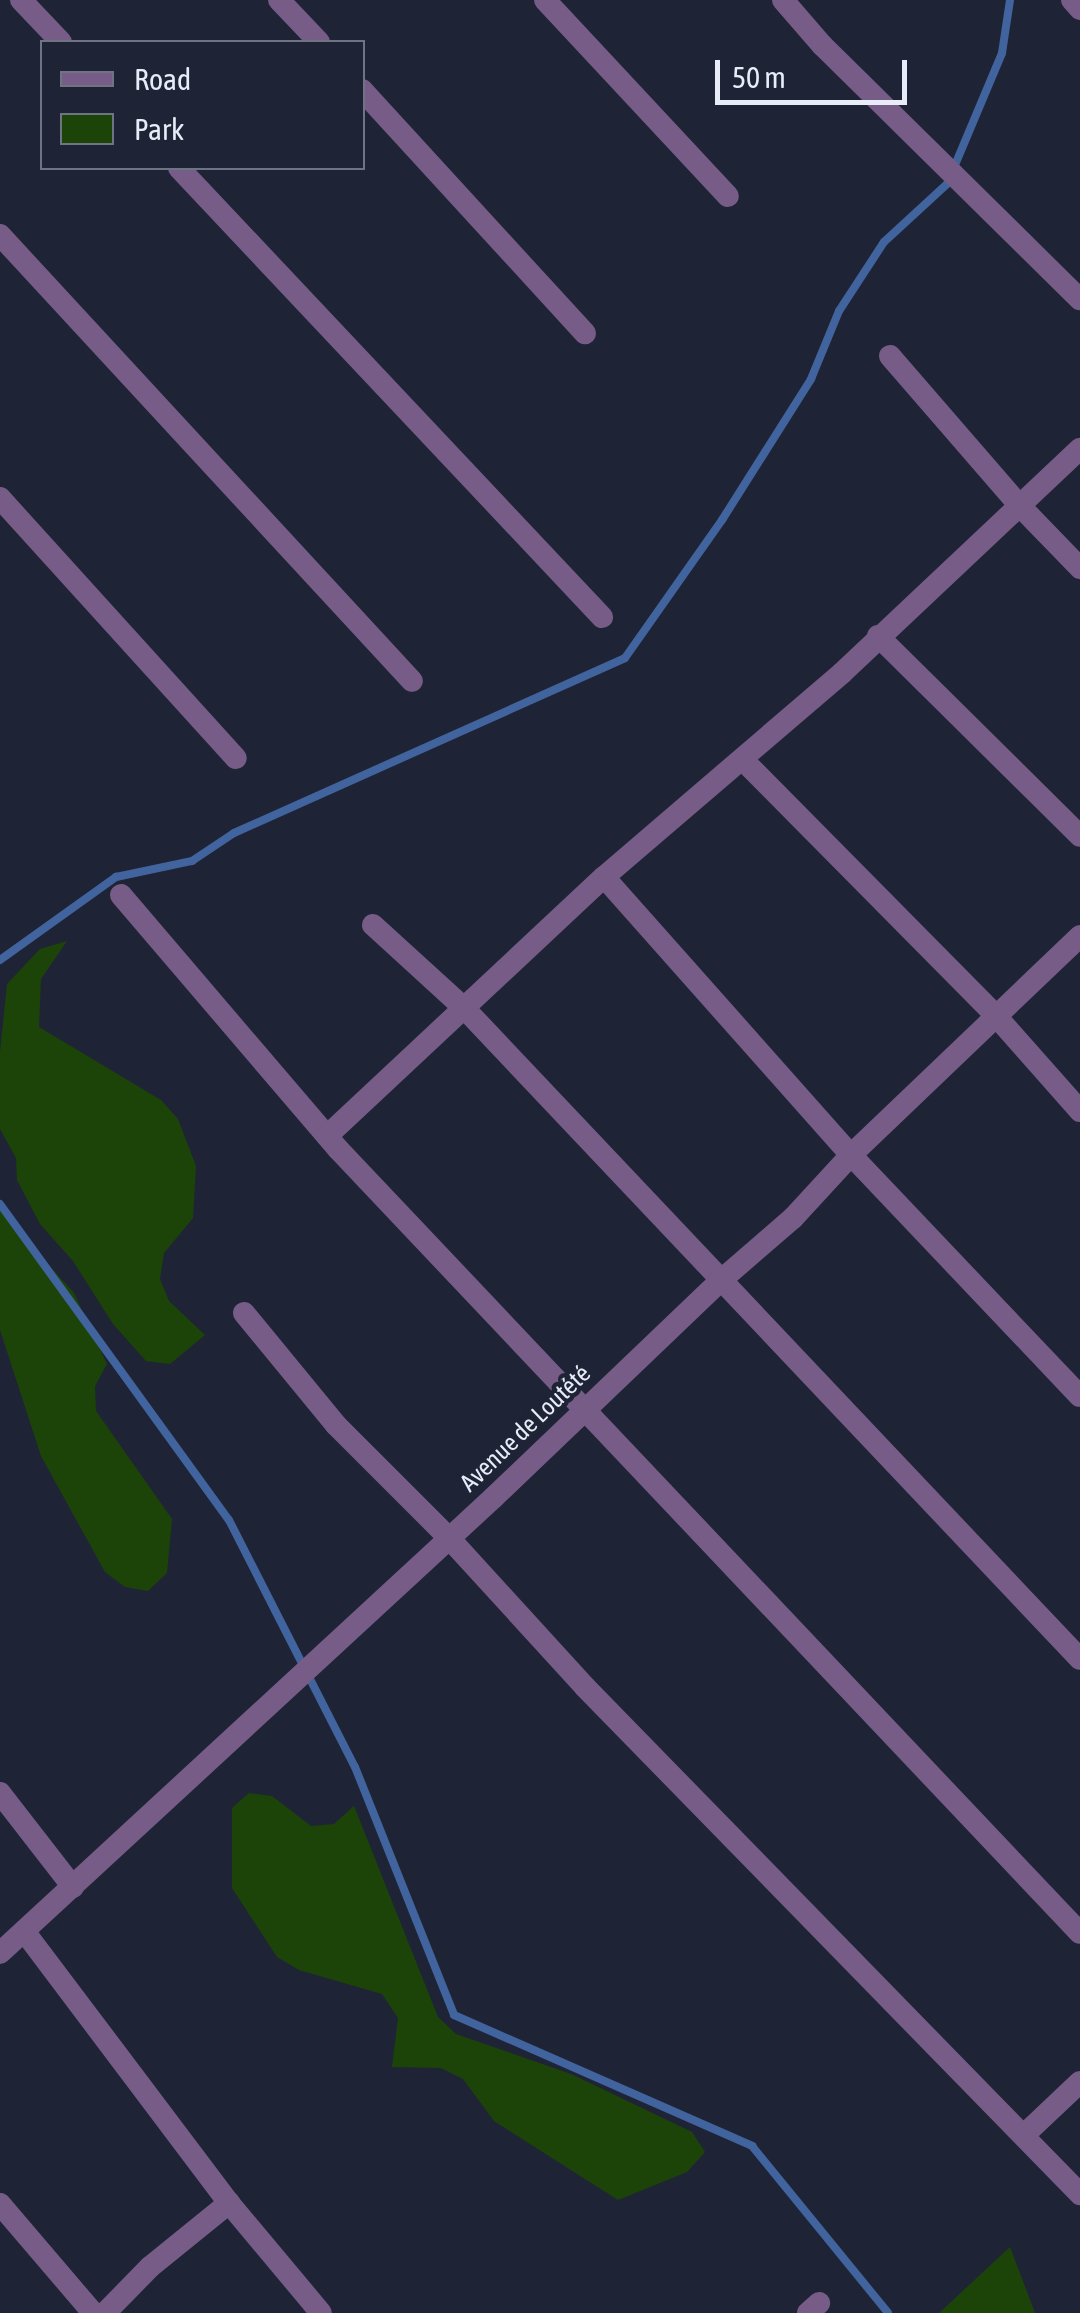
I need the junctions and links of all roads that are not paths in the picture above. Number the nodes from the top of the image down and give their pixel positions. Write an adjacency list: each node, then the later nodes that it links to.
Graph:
1 (21, 0): 7 (street)
2 (280, 0): 8 (street)
3 (545, 0): 11 (street)
4 (783, 0): 13 (street)
5 (1072, 0): 6 (street)
6 (1080, 8)
7 (59, 40)
8 (316, 40)
9 (365, 93): 14 (street)
10 (181, 170): 20 (street)
11 (728, 196)
12 (0, 235): 22 (street)
13 (1080, 299)
14 (584, 333)
15 (890, 356): 18 (street)
16 (1080, 449): 18 (street)
17 (0, 498): 23 (street)
18 (1019, 505): 19 (street); 21 (street)
19 (1080, 568)
20 (602, 617)
21 (878, 636): 24 (street); 25 (street)
22 (412, 681)
23 (236, 758)
24 (743, 760): 26 (street); 31 (street)
25 (1080, 836)
26 (604, 877): 30 (street); 34 (street)
27 (121, 895): 33 (street)
28 (373, 925): 30 (street)
29 (1080, 936): 31 (street, Avenue de Loutété)
30 (466, 1010): 33 (street); 35 (street)
31 (996, 1016): 32 (street); 34 (street, Avenue de Loutété)
32 (1080, 1111)
33 (327, 1136): 38 (street)
34 (851, 1155): 35 (street, Avenue de Loutété); 37 (street)
35 (718, 1282): 38 (street, Avenue de Loutété); 40 (street)
36 (244, 1314): 39 (street)
37 (1080, 1396)
38 (585, 1409): 39 (street, Avenue de Loutété); 44 (street)
39 (449, 1538): 42 (street, Avenue de Loutété); 47 (street)
40 (1080, 1659)
41 (0, 1793): 42 (street)
42 (72, 1887): 43 (street, Avenue de Loutété)
43 (24, 1931): 45 (street, Avenue de Loutété); 49 (street)
44 (1080, 1933)
45 (0, 1952)
46 (1080, 2082): 47 (street)
47 (1024, 2135): 48 (street)
48 (1080, 2194)
49 (228, 2202): 52 (street); 53 (street)
50 (0, 2204): 51 (street)
51 (93, 2313)
52 (105, 2313)
53 (321, 2313)

